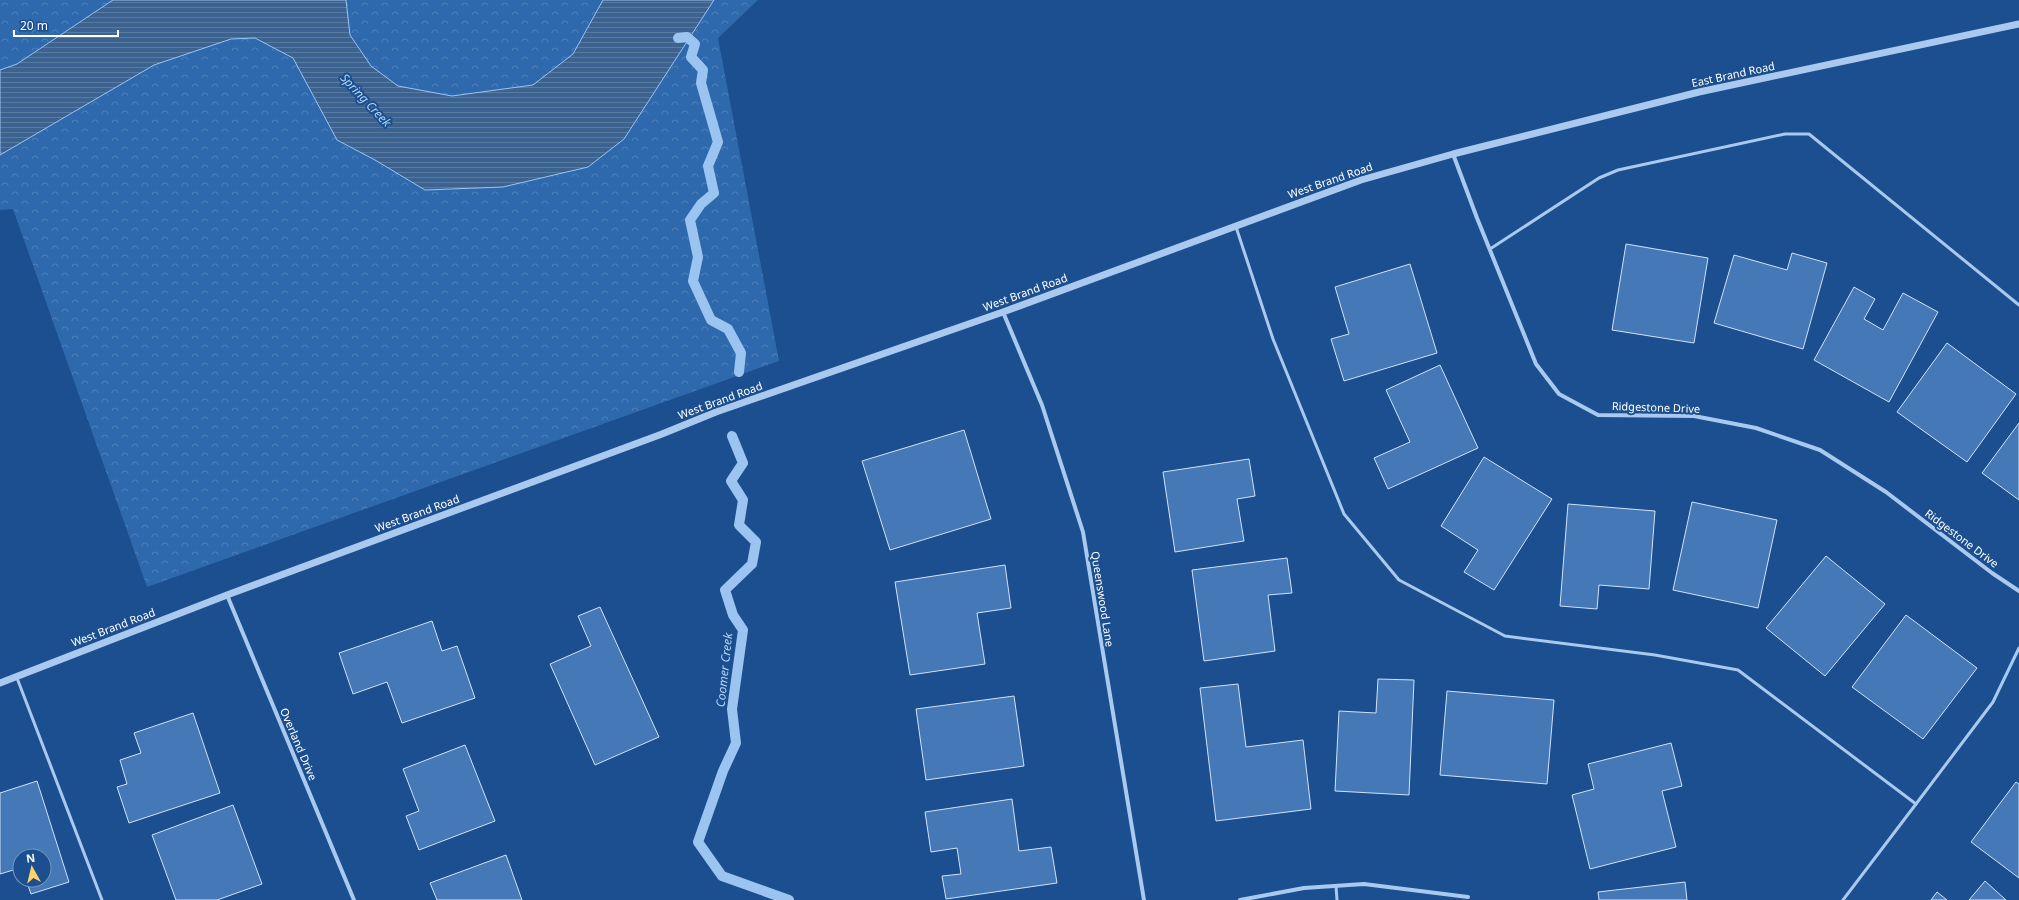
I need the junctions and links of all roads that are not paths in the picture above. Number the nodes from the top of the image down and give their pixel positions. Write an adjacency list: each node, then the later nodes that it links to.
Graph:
1 (2019, 24): 2 (street, East Brand Road)
2 (1454, 154): 3 (street, West Brand Road); 4 (street, Ridgestone Drive)
3 (1235, 225): 6 (street, West Brand Road); 12 (lane)
4 (1490, 249): 5 (lane); 7 (street, Ridgestone Drive)
5 (2019, 305)
6 (1003, 312): 8 (street, West Brand Road); 17 (street, Queenswood Lane)
7 (2019, 591)
8 (227, 595): 10 (street, West Brand Road); 16 (street, Overland Drive)
9 (2019, 648): 12 (lane)
10 (16, 676): 11 (street, West Brand Road); 15 (lane)
11 (0, 683)
12 (1916, 804): 20 (lane)
13 (1336, 886): 14 (street); 18 (street); 19 (lane)
14 (1468, 897)
15 (102, 900)
16 (354, 900)
17 (1144, 900)
18 (1240, 900)
19 (1337, 900)
20 (1843, 900)

